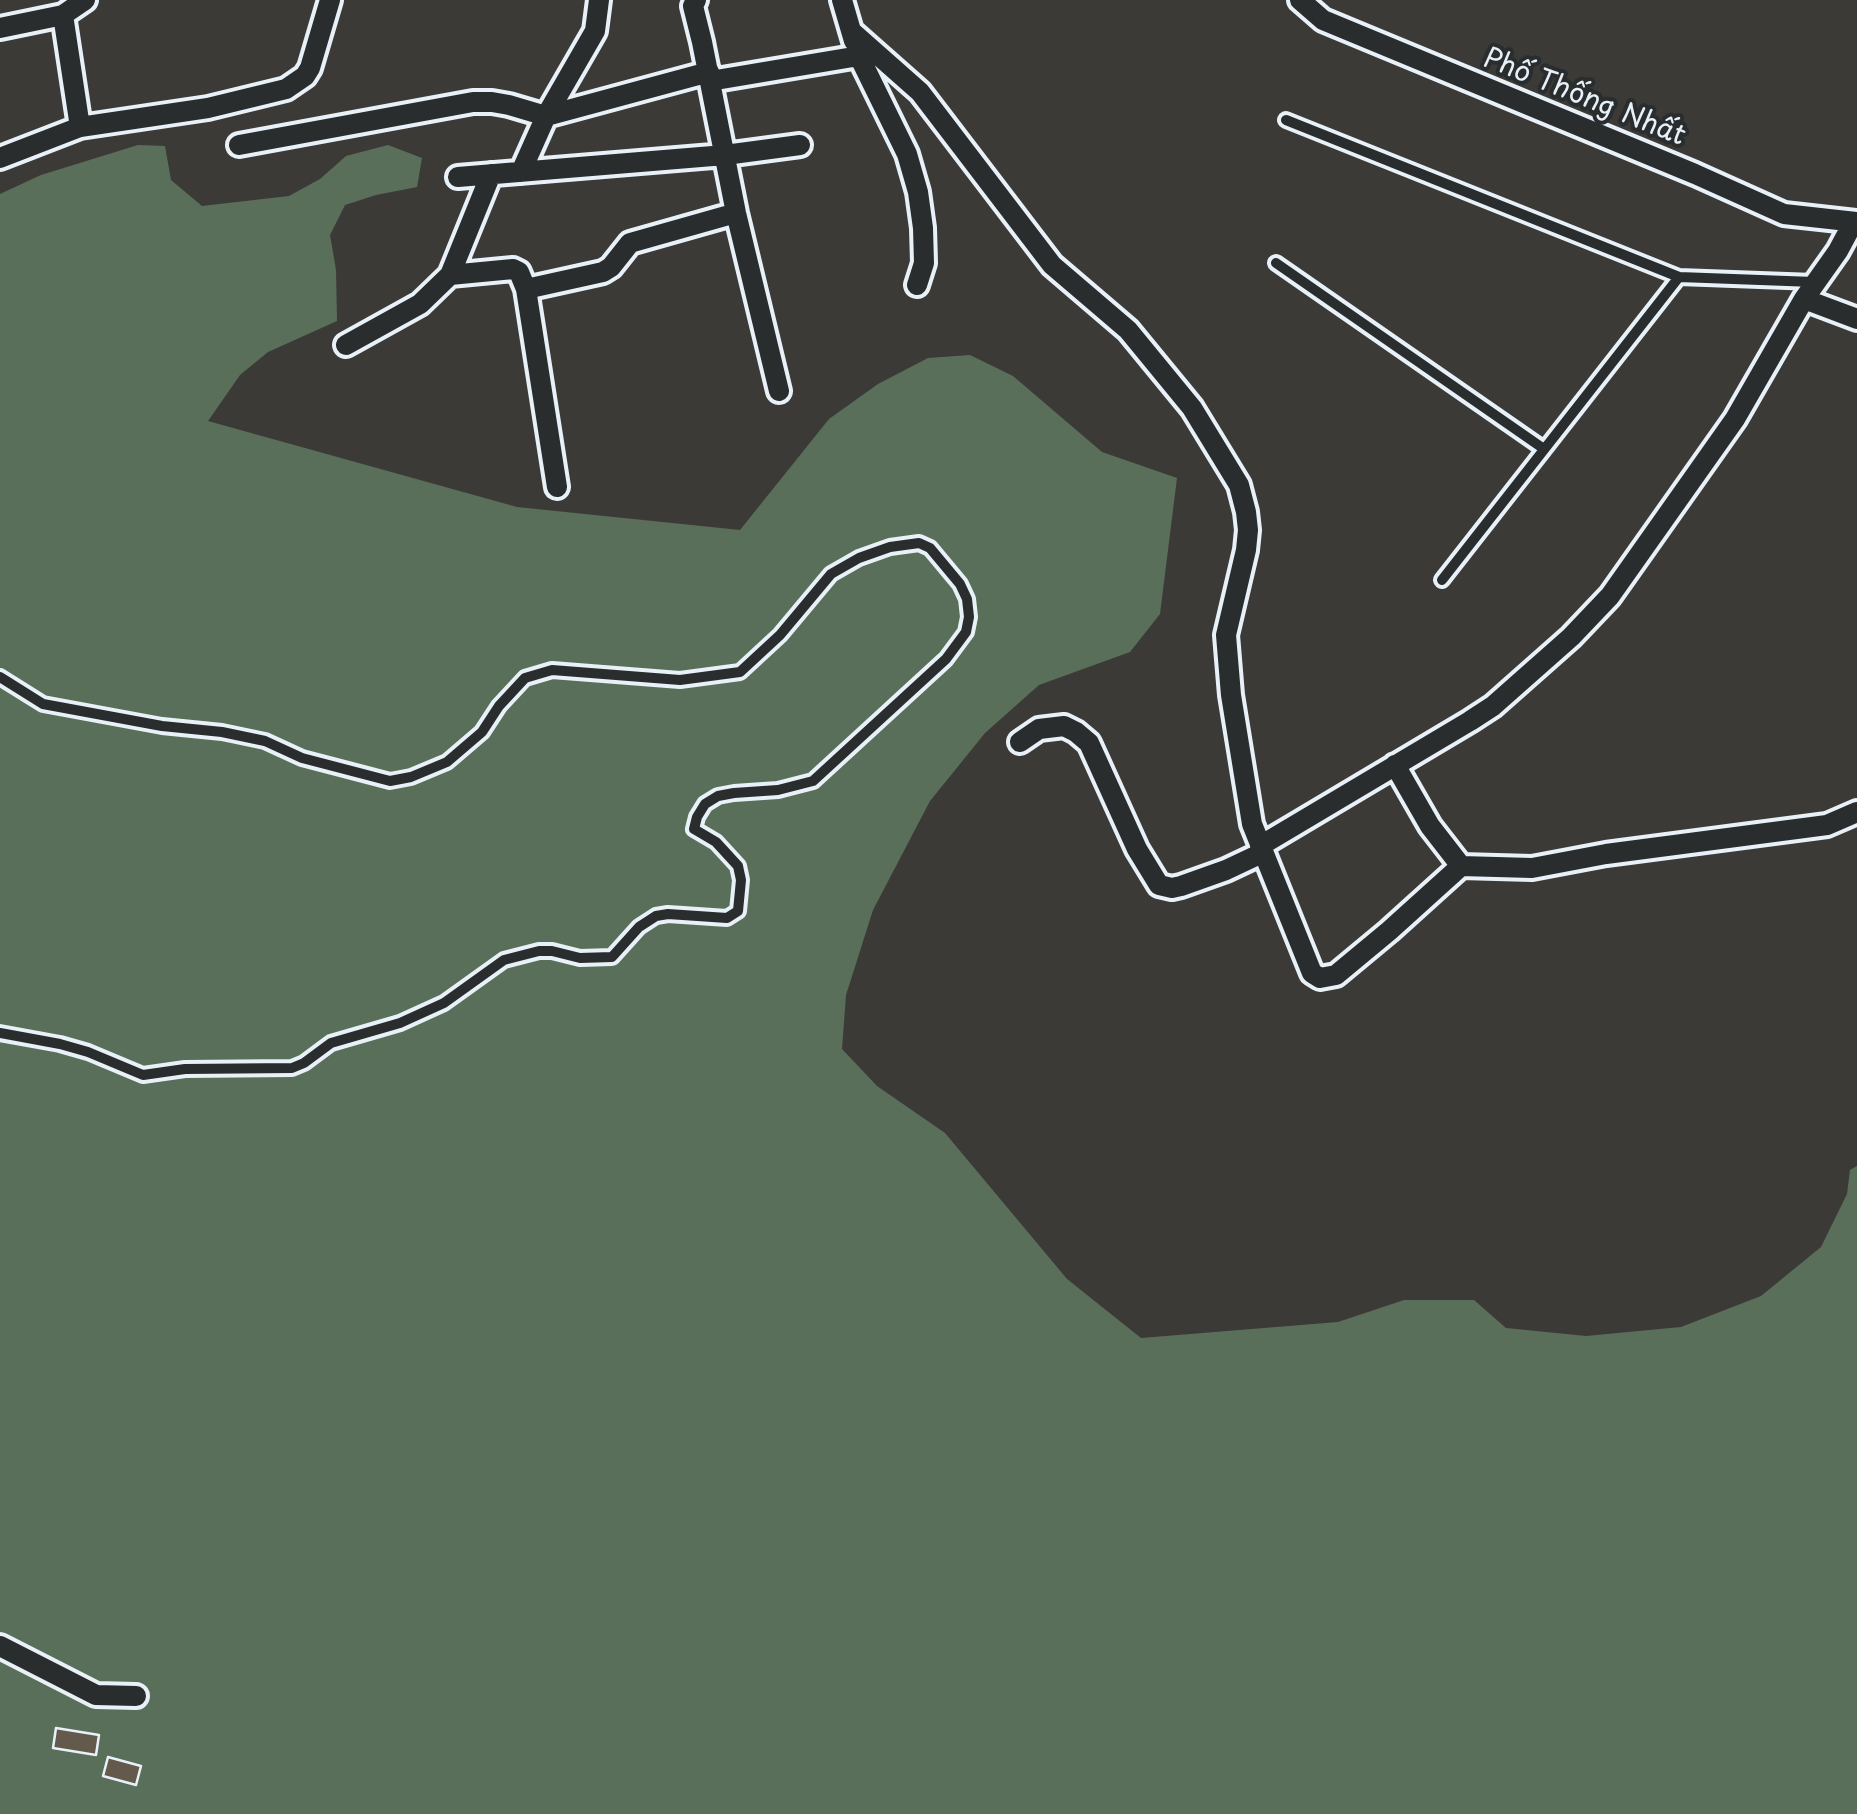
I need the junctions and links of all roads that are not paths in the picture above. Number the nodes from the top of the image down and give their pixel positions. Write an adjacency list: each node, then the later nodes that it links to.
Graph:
1 (85, 0): 7 (street)
2 (330, 0): 14 (street)
3 (599, 0): 12 (street)
4 (696, 0): 11 (street)
5 (842, 0): 9 (street)
6 (1300, 0): 23 (street, Phố Thống Nhất)
7 (63, 16): 8 (street); 14 (street)
8 (0, 28)
9 (851, 31): 10 (street); 40 (street)
10 (859, 56): 11 (street); 27 (street)
11 (709, 76): 12 (street); 17 (street)
12 (546, 116): 15 (street); 19 (street)
13 (1286, 120): 26 (lane)
14 (80, 127): 18 (street)
15 (239, 145)
16 (800, 145): 17 (street)
17 (726, 155): 19 (street); 22 (street)
18 (0, 158)
19 (521, 172): 20 (street)
20 (491, 174): 21 (street); 25 (street)
21 (458, 177)
22 (736, 212): 28 (street); 32 (street)
23 (1855, 222): 29 (street)
24 (1276, 262): 33 (lane)
25 (459, 275): 28 (street); 31 (street)
26 (1679, 278): 29 (lane); 33 (lane)
27 (917, 285)
28 (526, 289): 34 (street)
29 (1810, 290): 30 (street); 38 (street)
30 (1857, 319)
31 (346, 345)
32 (779, 391)
33 (1544, 449): 35 (lane)
34 (557, 487)
35 (1442, 580)
36 (0, 677): 42 (lane)
37 (1020, 742): 40 (street)
38 (1395, 764): 40 (street); 41 (street)
39 (1857, 812): 41 (street)
40 (1261, 849): 41 (street)
41 (1462, 866)
42 (0, 1033)
43 (0, 1646): 44 (street)
44 (136, 1696)

